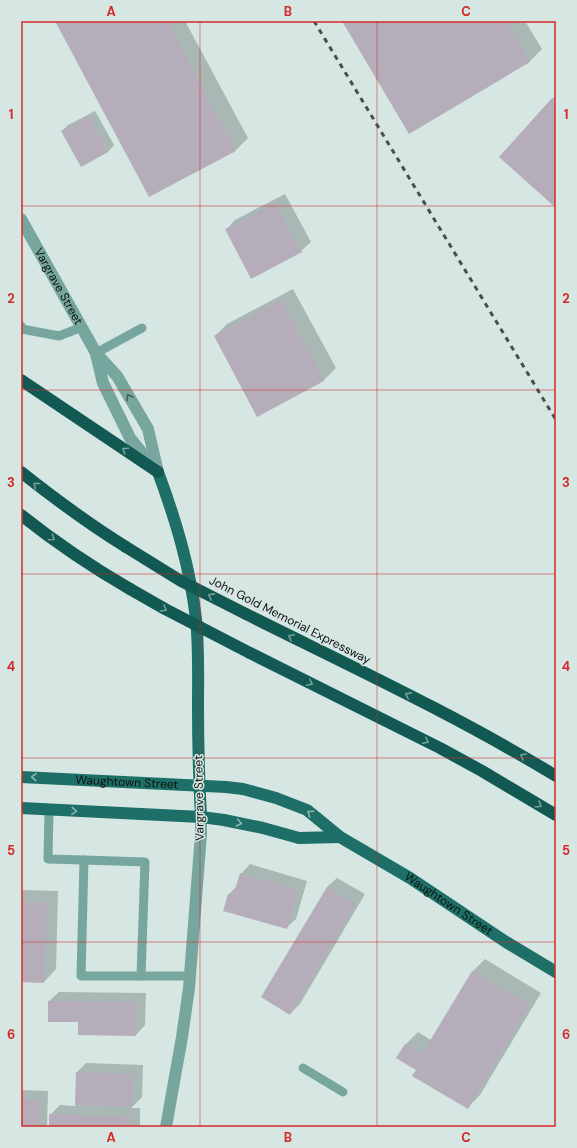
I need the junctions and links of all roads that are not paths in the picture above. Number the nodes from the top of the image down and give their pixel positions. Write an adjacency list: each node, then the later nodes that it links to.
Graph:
1 (21, 219): 3 (street, Vargrave Street)
2 (21, 326): 3 (lane)
3 (82, 328): 5 (street, Vargrave Street)
4 (142, 328): 5 (lane)
5 (96, 353): 8 (street, Vargrave Street); 8 (street, Vargrave Street, one-way to 5)
6 (21, 380): 8 (highway, one-way to 6)
7 (21, 472): 10 (highway, John Gold Memorial Expressway, one-way to 7, bridge)
8 (158, 472): 12 (main road, Vargrave Street)
9 (21, 515): 15 (highway, one-way to 15, bridge)
10 (556, 776)
11 (21, 777): 12 (main road, Waughtown Street, one-way to 11)
12 (199, 785): 16 (main road, Vargrave Street); 17 (main road, Waughtown Street, one-way to 12)
13 (21, 808): 14 (main road)
14 (48, 810): 16 (main road, one-way to 16); 18 (lane)
15 (556, 815)
16 (201, 817): 17 (main road, one-way to 17); 21 (street, Vargrave Street)
17 (340, 837): 19 (main road, Waughtown Street)
18 (84, 860): 20 (lane); 20 (lane)
19 (556, 972)
20 (141, 976): 21 (lane)
21 (190, 976): 24 (street, Vargrave Street)
22 (302, 1068): 23 (lane)
23 (343, 1092)
24 (166, 1127)

